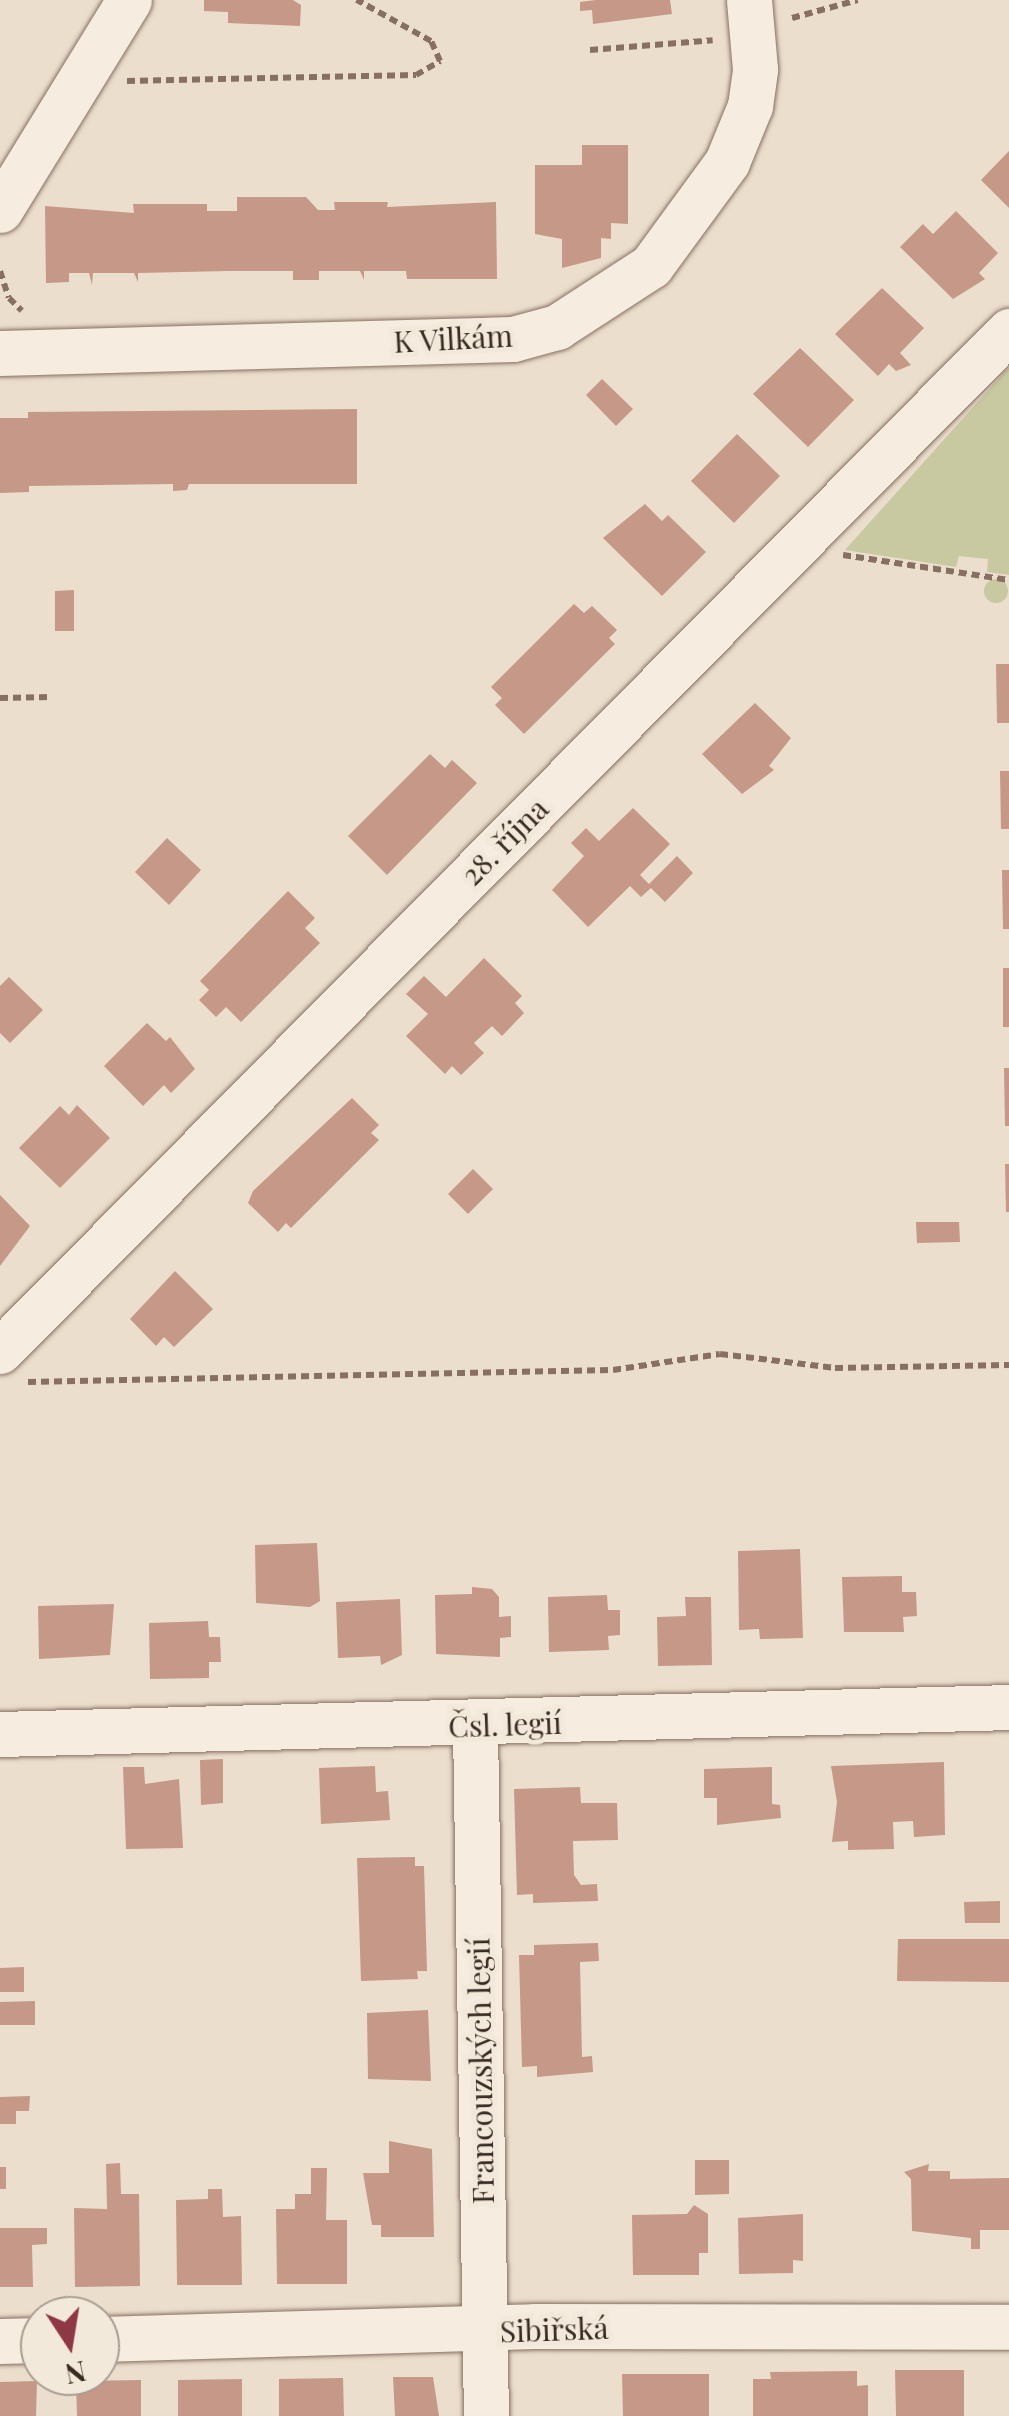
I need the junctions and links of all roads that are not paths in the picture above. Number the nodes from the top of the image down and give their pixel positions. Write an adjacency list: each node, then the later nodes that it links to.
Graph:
1 (129, 0): 3 (street)
2 (762, 12): 5 (street, K Vilkám)
3 (0, 210)
4 (1009, 332): 6 (street, 28. října)
5 (0, 352)
6 (12, 1366)
7 (1009, 1707): 8 (street, Čsl. legií)
8 (475, 1726): 9 (street, Čsl. legií); 11 (street, Francouzských legií)
9 (0, 1734)
10 (1009, 2327): 11 (street, Sibiřská)
11 (484, 2331): 12 (street, Sibiřská); 13 (street, Francouzských legií)
12 (120, 2339)
13 (486, 2416)

